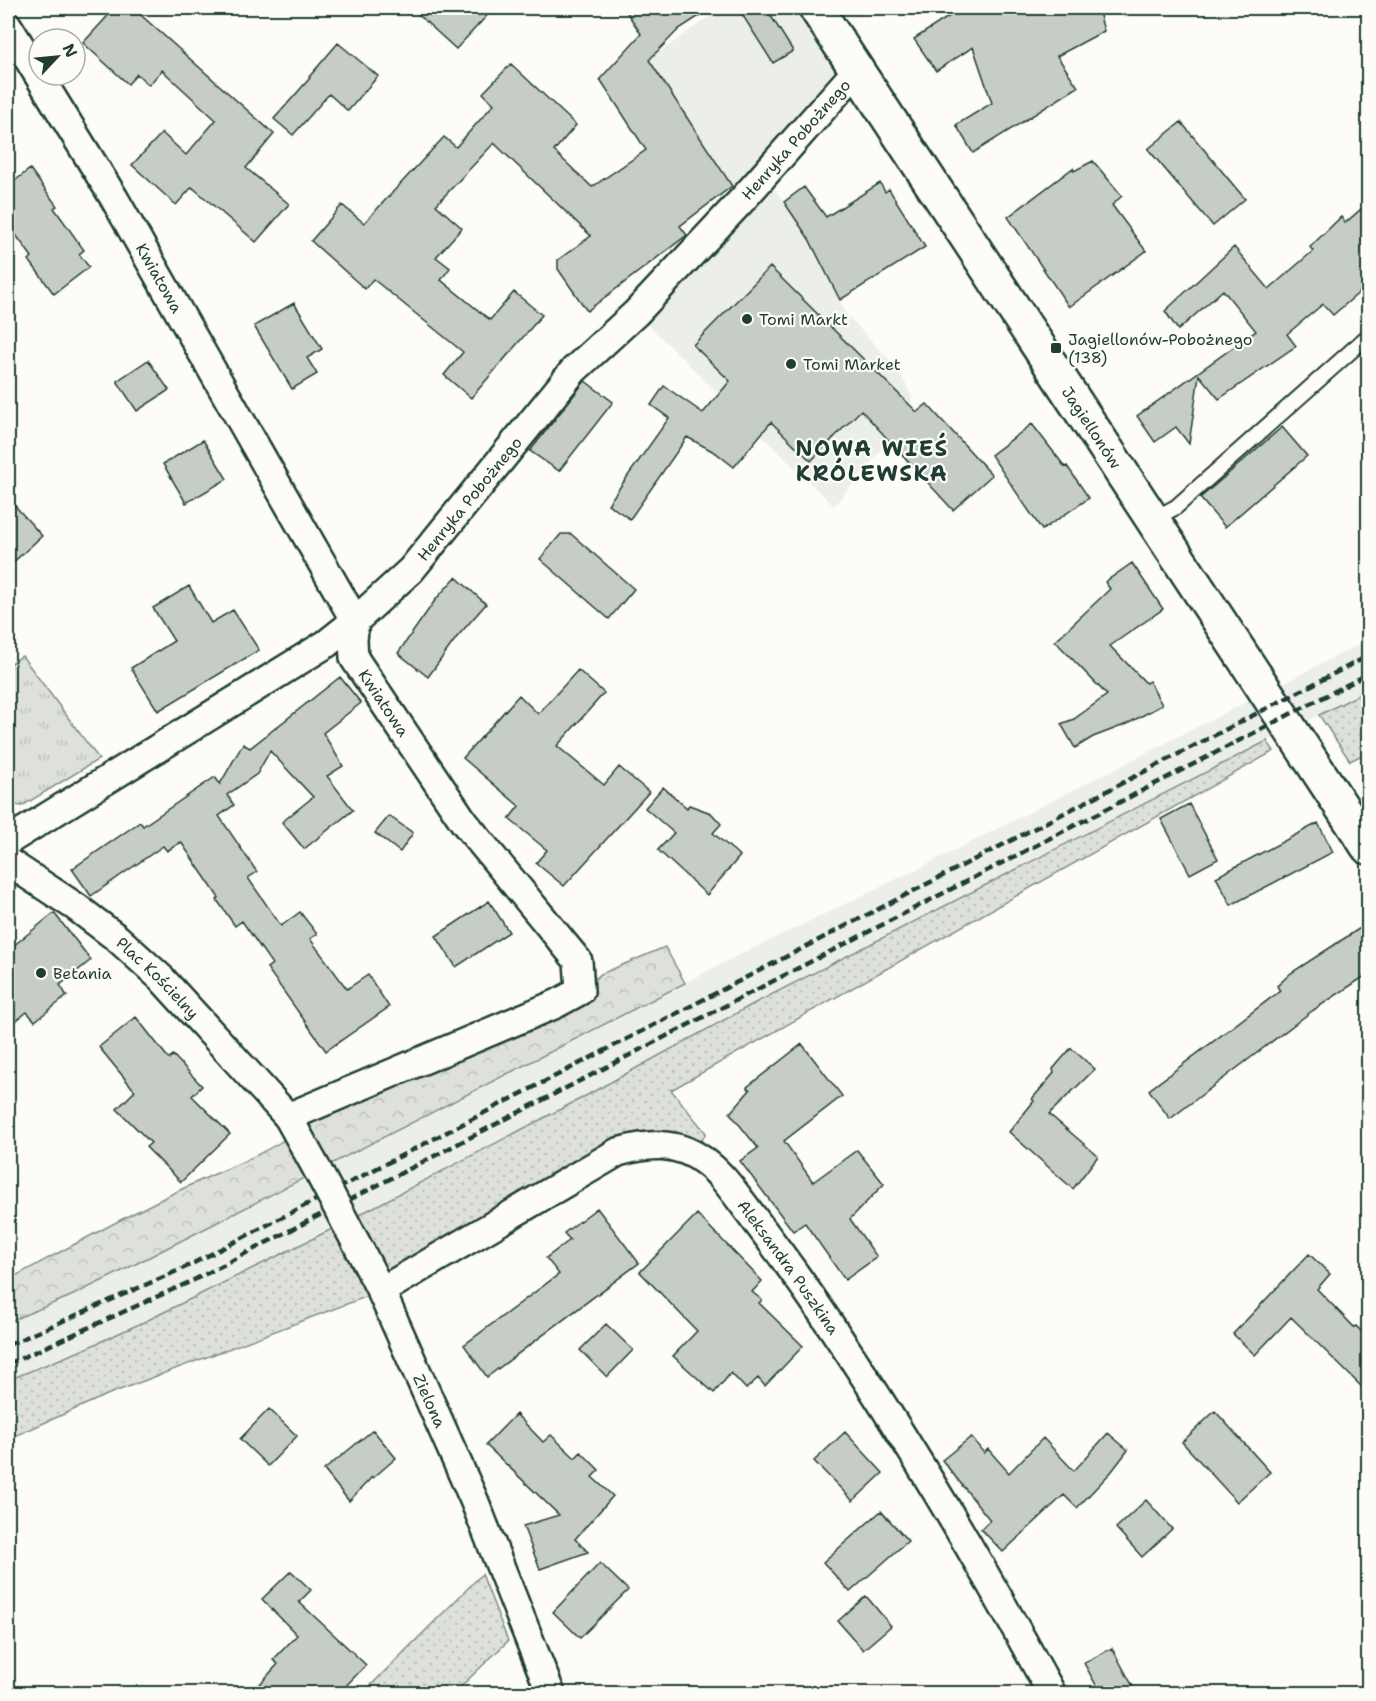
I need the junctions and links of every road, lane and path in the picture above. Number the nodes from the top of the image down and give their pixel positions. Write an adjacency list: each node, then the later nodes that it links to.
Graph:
1 (816, 8): 3 (street, Jagiellonów)
2 (8, 26): 6 (street, Kwiatowa)
3 (858, 69): 5 (street, Jagiellonów); 6 (street, Henryka Pobożnego)
4 (1368, 336): 5 (lane)
5 (1154, 519): 8 (street, Jagiellonów)
6 (355, 621): 7 (street, Henryka Pobożnego); 10 (street, Kwiatowa)
7 (8, 841)
8 (1368, 847)
9 (8, 862): 10 (street, Plac Kościelny)
10 (288, 1117): 11 (street, Zielona, bridge)
11 (381, 1291): 12 (street, Zielona); 13 (street, Aleksandra Puszkina)
12 (551, 1694)
13 (1052, 1694)

